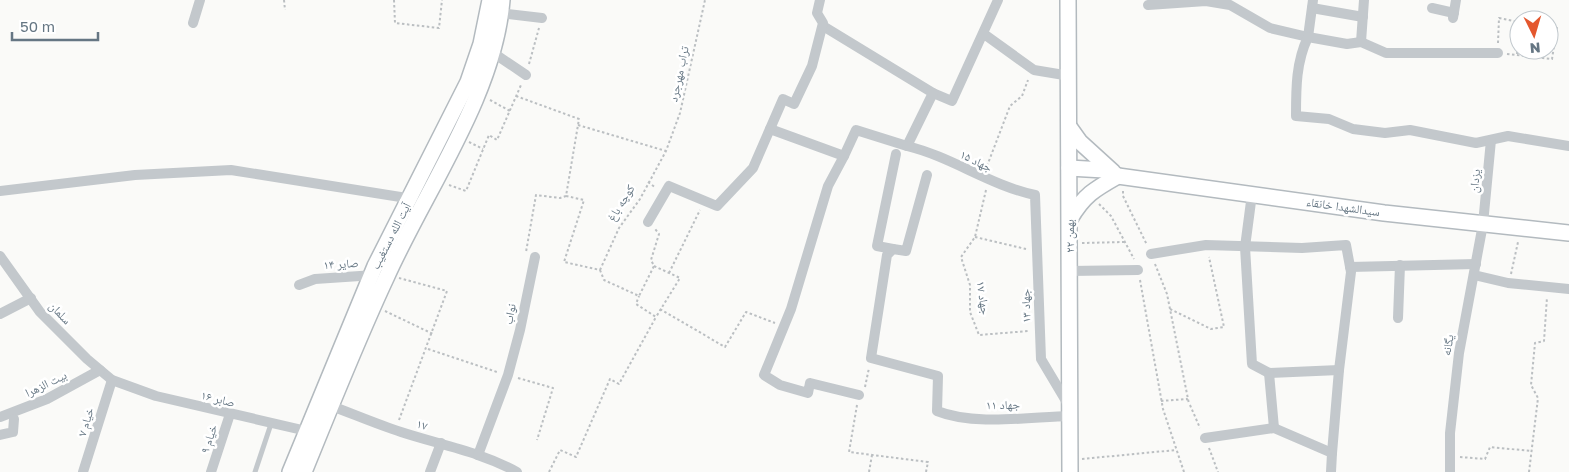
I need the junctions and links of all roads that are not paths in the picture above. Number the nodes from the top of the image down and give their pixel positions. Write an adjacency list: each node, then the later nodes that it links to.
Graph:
1 (200, 0): 14 (street)
2 (490, 0): 37 (main road, آیت الله دستغیب)
3 (820, 0): 15 (street)
4 (998, 0): 16 (street)
5 (1068, 0): 22 (main road, ۲۲ بهمن)
6 (1364, 0): 12 (street)
7 (1456, 0): 11 (street)
8 (1312, 4): 12 (street); 17 (street)
9 (1148, 5): 17 (street)
10 (501, 6): 13 (street); 19 (main road, آیت الله دستغیب)
11 (1432, 8)
12 (1363, 17): 18 (street)
13 (542, 18)
14 (193, 23)
15 (822, 26): 23 (street); 25 (street)
16 (984, 34): 22 (street); 23 (street)
17 (1308, 37): 18 (street); 26 (street)
18 (1361, 42): 20 (street)
19 (492, 52): 21 (street); 37 (main road, آیت الله دستغیب)
20 (1498, 54)
21 (526, 75)
22 (1070, 76): 24 (main road, ۲۲ بهمن)
23 (933, 93): 27 (street)
24 (1070, 128): 31 (main road, ۲۲ بهمن); 33 (main road)
25 (770, 129): 30 (street); 39 (street)
26 (1491, 140): 28 (street); 40 (street, یزدان)
27 (907, 146): 30 (street, جهاد ۱۵); 36 (street, جهاد ۱۵)
28 (1569, 146)
29 (896, 154): 43 (street)
30 (844, 156): 63 (street)
31 (1070, 173): 33 (main road, سیدالشهدا خانقاء); 38 (main road, ۲۲ بهمن)
32 (927, 175): 43 (street)
33 (1120, 176): 35 (main road, سیدالشهدا خانقاء); 38 (main road)
34 (0, 191): 37 (street)
35 (1252, 194): 40 (main road, سیدالشهدا خانقاء); 42 (street)
36 (1035, 195): 65 (street, جهاد ۱۳)
37 (417, 200): 53 (main road, آیت الله دستغیب)
38 (1070, 220): 51 (main road, ۲۲ بهمن)
39 (648, 222)
40 (1483, 224): 41 (main road, سیدالشهدا خانقاء); 47 (street, یگانه)
41 (1569, 233)
42 (1245, 247): 44 (street); 49 (street); 61 (street)
43 (892, 248): 65 (street, جهاد ۱۱)
44 (1151, 254)
45 (0, 257): 56 (street, سلمان)
46 (535, 257): 76 (street, نواب)
47 (1476, 264): 48 (street); 52 (street, یگانه)
48 (1400, 266): 49 (street); 58 (street)
49 (1350, 267): 60 (street)
50 (1138, 270): 51 (street)
51 (1070, 271): 65 (main road, ۲۲ بهمن)
52 (1474, 275): 55 (street); 86 (street, یگانه)
53 (382, 276): 54 (street, صایر ۱۴); 64 (main road, آیت الله دستغیب); 64 (main road, آیت الله دستغیب)
54 (299, 285)
55 (1569, 289)
56 (31, 298): 57 (street); 59 (street, سلمان)
57 (0, 314)
58 (1398, 318)
59 (100, 370): 62 (street, سلمان); 67 (street, بیت الزهرا)
60 (1339, 370): 61 (street); 75 (street)
61 (1270, 373): 70 (street)
62 (112, 380): 66 (street, صابر ۱۶); 78 (street, خیام ۷)
63 (859, 396)
64 (325, 404): 71 (main road, آیت الله دستغیب); 74 (street, ۱۷)
65 (1070, 412): 77 (main road, ۲۲ بهمن)
66 (230, 414): 69 (street, صابر ۱۶); 79 (street, خیام ۹)
67 (0, 417)
68 (14, 419): 72 (street)
69 (271, 424): 71 (street, صابر ۱۶); 80 (lane)
70 (1274, 428): 73 (street); 75 (street)
71 (313, 433): 81 (main road, آیت الله دستغیب); 82 (main road, آیت الله دستغیب)
72 (0, 435)
73 (1204, 438)
74 (441, 443): 76 (street, ۱۷); 83 (street)
75 (1332, 453): 85 (street)
76 (478, 455): 84 (street, ۱۷)
77 (1070, 466)
78 (83, 472)
79 (212, 472)
80 (255, 472)
81 (290, 472)
82 (304, 472)
83 (430, 472)
84 (518, 472)
85 (1331, 472)
86 (1450, 472)

